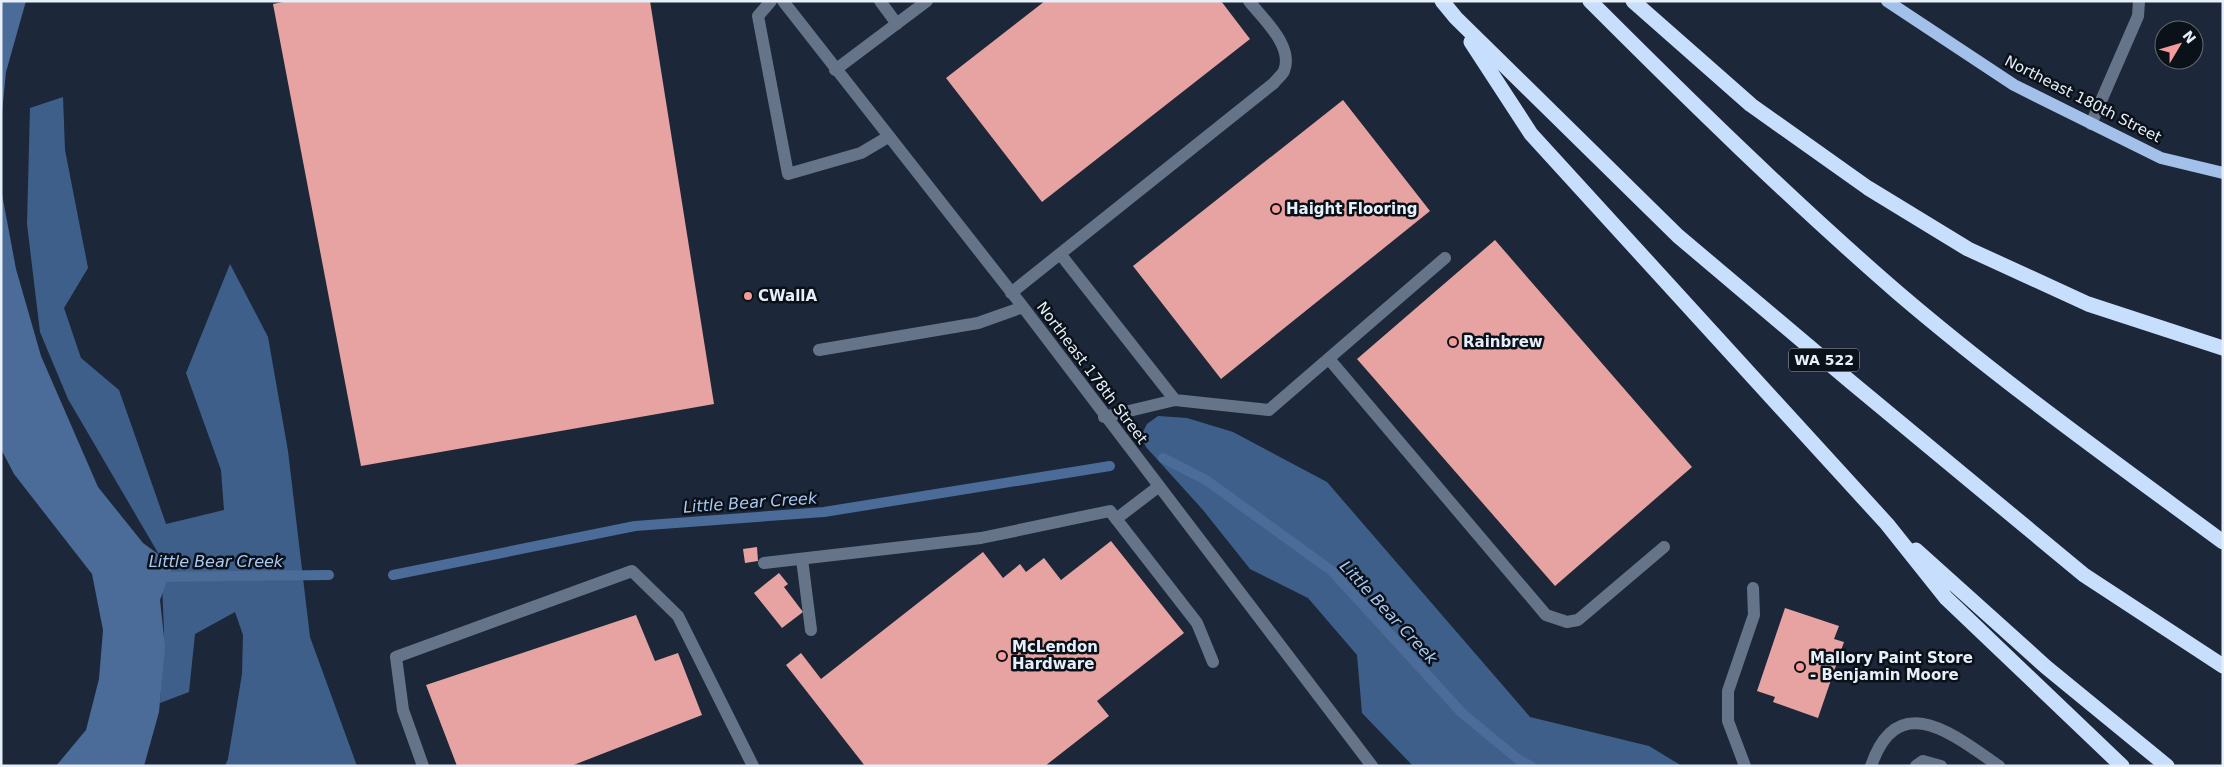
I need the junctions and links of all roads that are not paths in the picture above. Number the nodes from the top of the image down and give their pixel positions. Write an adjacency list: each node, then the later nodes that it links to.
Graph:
1 (771, 1): 15 (street)
2 (783, 1): 13 (street, Northeast 178th Street)
3 (880, 1): 12 (street)
4 (927, 1): 12 (street)
5 (1249, 1): 17 (street)
6 (1442, 1): 11 (highway, WA 522)
7 (1590, 1): 29 (highway)
8 (1633, 1): 21 (highway)
9 (1887, 1): 14 (main road, Northeast 180th Street)
10 (2138, 1): 14 (street)
11 (1456, 18): 28 (highway); 36 (highway, WA 522)
12 (897, 24): 13 (street)
13 (835, 70): 15 (street, Northeast 178th Street)
14 (2091, 124): 16 (main road, Northeast 180th Street)
15 (888, 137): 19 (street, Northeast 178th Street)
16 (2223, 173)
17 (1061, 255): 19 (street); 24 (street)
18 (1445, 258): 23 (street)
19 (1011, 293): 20 (street, Northeast 178th Street)
20 (1023, 308): 22 (street); 25 (street, Northeast 178th Street)
21 (2223, 348)
22 (819, 350)
23 (1329, 360): 24 (street); 30 (street)
24 (1175, 400): 25 (street)
25 (1104, 417): 26 (street, Northeast 178th Street)
26 (1158, 488): 27 (street); 39 (street, Northeast 178th Street)
27 (1116, 519): 31 (street); 35 (street)
28 (1887, 524): 45 (highway); 46 (highway)
29 (2223, 542)
30 (1664, 547)
31 (802, 559): 32 (street); 34 (street)
32 (764, 563)
33 (1753, 588): 40 (street)
34 (811, 630)
35 (1213, 662)
36 (2223, 666)
37 (423, 766): 38 (street)
38 (753, 766)
39 (1372, 766)
40 (1745, 766)
41 (1871, 766): 44 (street)
42 (1916, 766): 43 (street)
43 (1941, 766)
44 (1999, 766)
45 (2122, 766)
46 (2167, 766)

